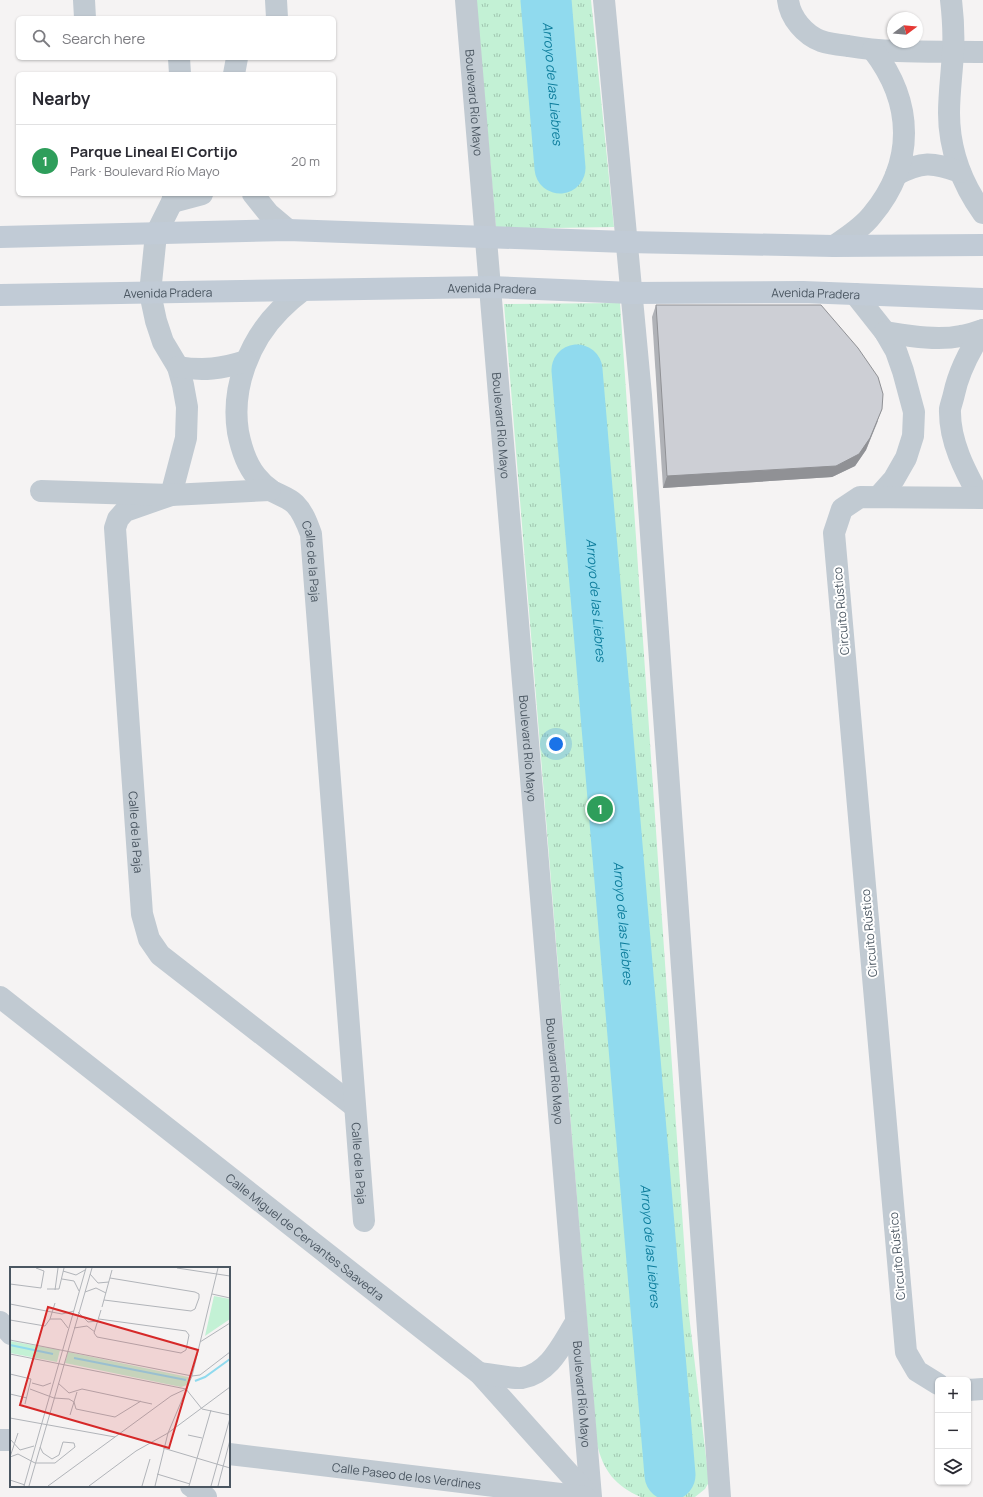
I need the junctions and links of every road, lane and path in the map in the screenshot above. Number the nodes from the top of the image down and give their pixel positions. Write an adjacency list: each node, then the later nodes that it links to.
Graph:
1 (84, 0): 7 (street)
2 (276, 0): 8 (street)
3 (466, 0): 25 (street, Boulevard Río Mayo)
4 (604, 0): 26 (street)
5 (788, 0): 9 (street)
6 (951, 0): 10 (street)
7 (85, 16)
8 (277, 16)
9 (873, 50): 10 (street); 17 (street)
10 (953, 52): 11 (street); 16 (street)
11 (983, 52)
12 (179, 60): 14 (street)
13 (237, 60): 15 (street)
14 (180, 72)
15 (234, 72)
16 (960, 172): 17 (street); 21 (street)
17 (896, 176): 28 (street)
18 (188, 196): 20 (street)
19 (251, 196): 22 (street)
20 (173, 198): 23 (street)
21 (983, 213)
22 (288, 230): 23 (street); 25 (street)
23 (156, 234): 24 (street); 31 (street)
24 (0, 237)
25 (486, 237): 26 (street); 29 (street, Boulevard Río Mayo)
26 (626, 242): 28 (street); 32 (street)
27 (983, 245): 28 (street)
28 (834, 246)
29 (490, 287): 30 (street, Avenida Pradera); 32 (street, Avenida Pradera); 49 (street, Boulevard Río Mayo)
30 (303, 290): 31 (street, Avenida Pradera); 38 (street, Calle de la Paja)
31 (150, 293): 34 (street, Avenida Pradera); 39 (street)
32 (632, 293): 33 (street, Avenida Pradera); 60 (street)
33 (855, 294): 35 (street, Avenida Pradera); 37 (street)
34 (0, 295)
35 (983, 299)
36 (983, 330): 37 (street, Circuito Rústico); 44 (street, Circuito Rústico)
37 (886, 332): 43 (street)
38 (246, 361): 39 (street); 40 (street, Calle de la Paja)
39 (178, 367): 42 (street)
40 (270, 490): 42 (street, Calle de la Paja); 46 (street, Calle de la Paja)
41 (41, 491): 42 (street, Calle de la Paja)
42 (171, 495): 46 (street, Calle de la Paja)
43 (878, 496): 44 (street, Circuito Rústico); 52 (street, Circuito Rústico)
44 (982, 498)
45 (0, 997): 51 (street, Calle Miguel de Cervantes Saavedra)
46 (354, 1106): 47 (street, Calle de la Paja)
47 (364, 1221)
48 (0, 1322): 50 (street)
49 (576, 1322): 51 (street); 59 (street, Boulevard Río Mayo)
50 (10, 1333)
51 (479, 1373): 59 (street, Calle Miguel de Cervantes Saavedra)
52 (935, 1382)
53 (983, 1389): 54 (street)
54 (971, 1390)
55 (230, 1454): 58 (street, Calle Paseo de los Verdines)
56 (192, 1487): 57 (street)
57 (206, 1497)
58 (585, 1497)
59 (590, 1497)
60 (720, 1497)

